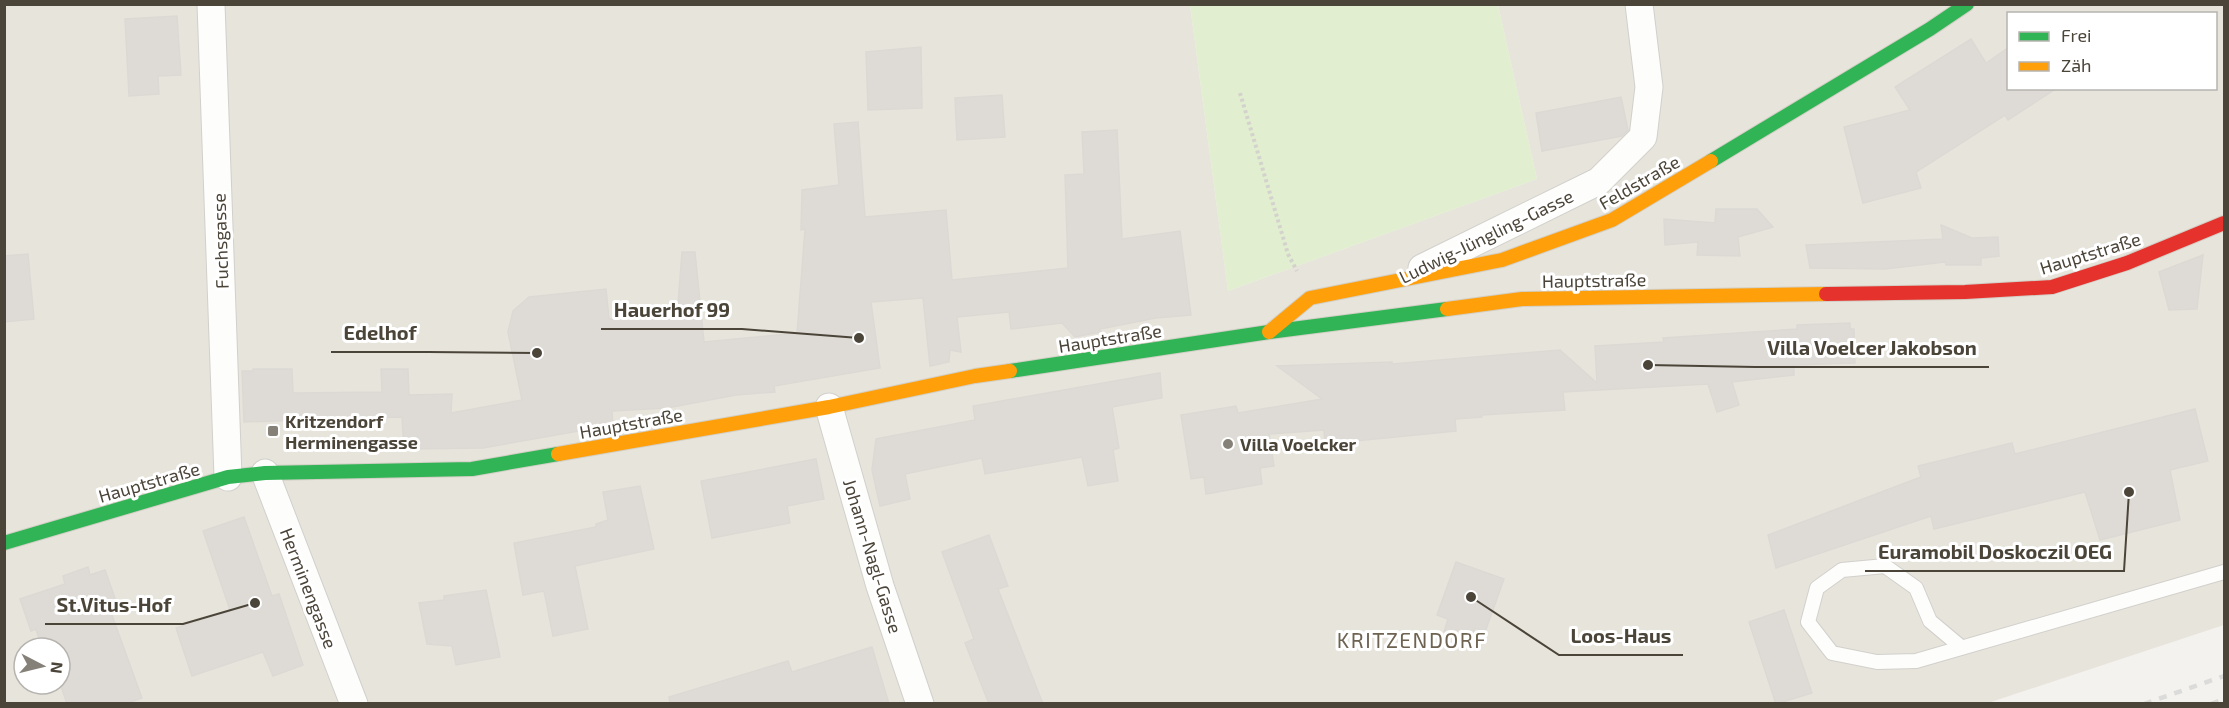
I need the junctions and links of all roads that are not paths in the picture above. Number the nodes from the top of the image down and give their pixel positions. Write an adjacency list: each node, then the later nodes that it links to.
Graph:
1 (212, 4): 9 (street, Fuchsgasse)
2 (1639, 4): 5 (street, Ludwig-Jüngling-Gasse)
3 (1967, 4): 5 (main road, Feldstraße)
4 (2224, 223): 6 (main road, Hauptstraße)
5 (1392, 283): 6 (main road, Feldstraße)
6 (1269, 332): 7 (main road, Hauptstraße)
7 (829, 406): 8 (main road, Hauptstraße); 14 (street, Johann-Nagl-Gasse)
8 (265, 473): 9 (main road, Hauptstraße); 13 (street, Herminengasse)
9 (228, 477): 10 (main road, Hauptstraße)
10 (4, 543)
11 (2224, 572): 12 (lane)
12 (1961, 647): 12 (lane)
13 (354, 704)
14 (920, 704)

